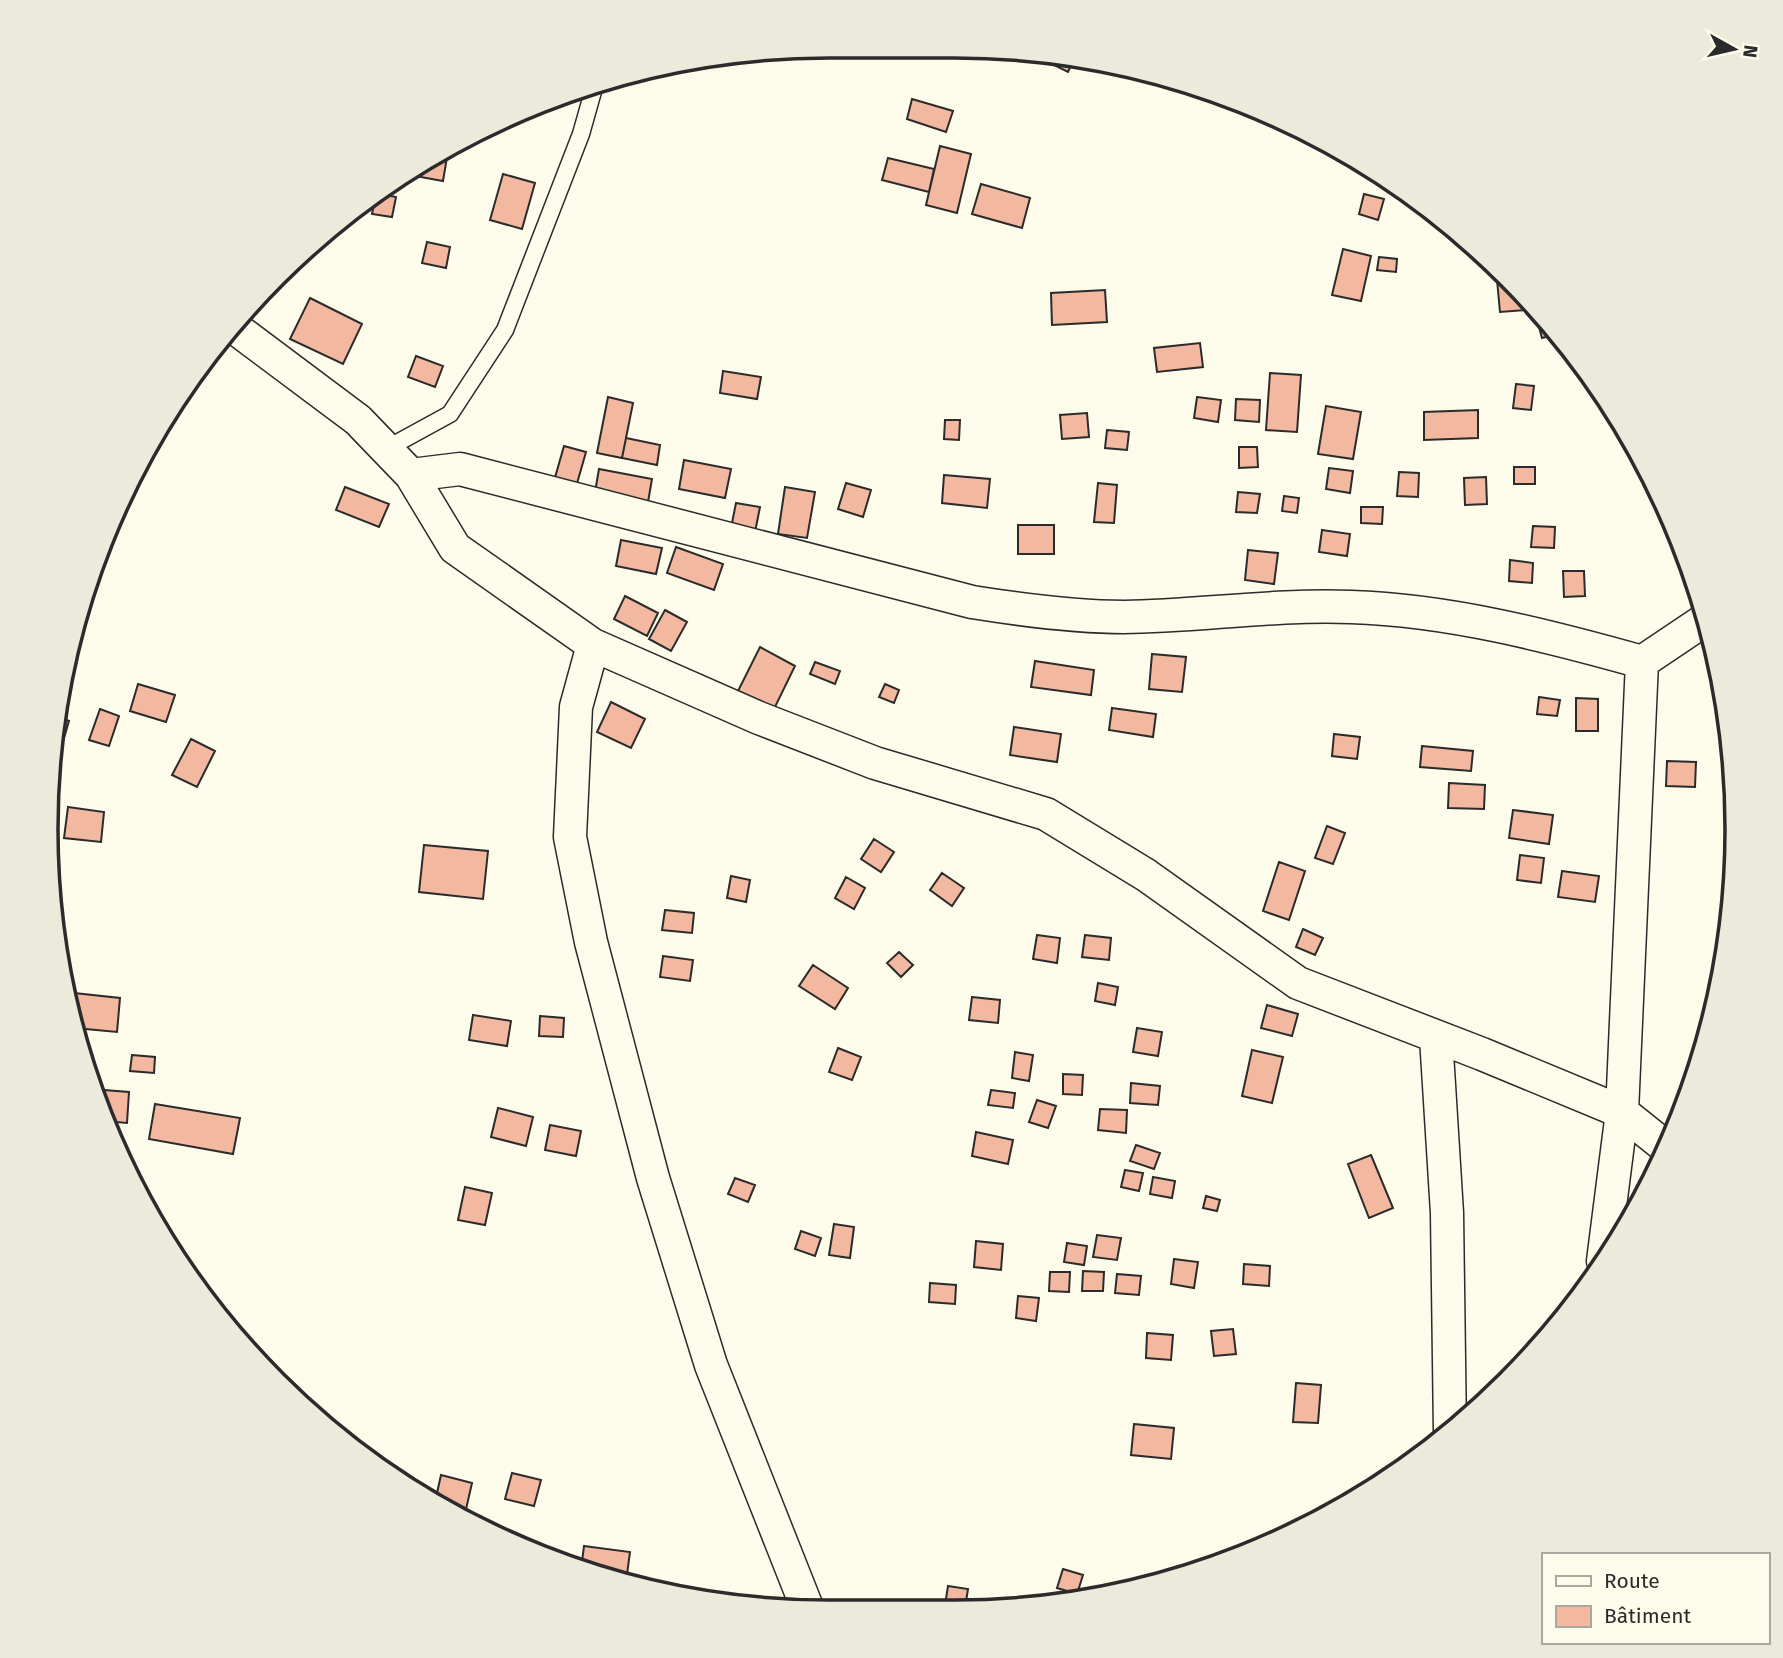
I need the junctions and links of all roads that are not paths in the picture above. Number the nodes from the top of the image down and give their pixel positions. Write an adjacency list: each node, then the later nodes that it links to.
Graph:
1 (592, 96): 3 (lane)
2 (240, 331): 3 (street)
3 (386, 449): 4 (street)
4 (411, 475): 6 (street); 7 (street)
5 (1698, 625): 7 (street)
6 (593, 645): 8 (street); 13 (street)
7 (1642, 662): 9 (street)
8 (1436, 1037): 9 (street); 12 (street)
9 (1622, 1112): 10 (street); 11 (street)
10 (1659, 1142)
11 (1606, 1240)
12 (1450, 1420)
13 (803, 1599)

